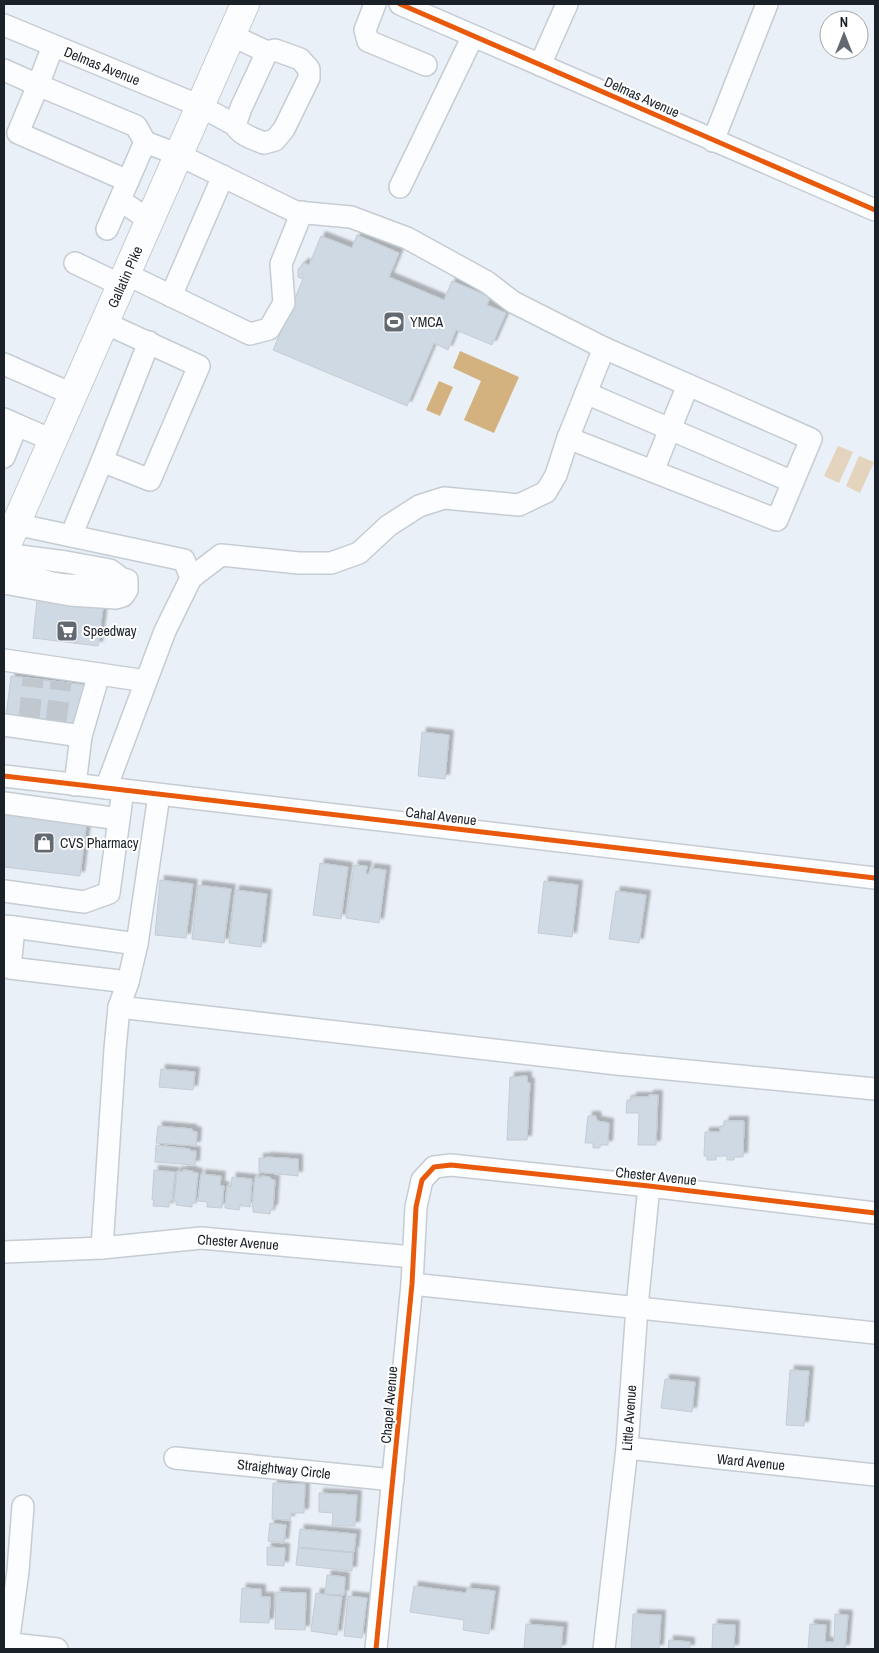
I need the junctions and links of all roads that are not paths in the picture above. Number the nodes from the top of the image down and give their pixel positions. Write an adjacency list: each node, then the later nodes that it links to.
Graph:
1 (244, 4): 7 (main road, Gallatin Pike)
2 (375, 4): 11 (street)
3 (567, 4): 12 (street)
4 (767, 4): 18 (street)
5 (412, 6): 8 (street, Delmas Avenue)
6 (4, 25): 9 (street, Delmas Avenue)
7 (231, 36): 10 (street, Delmas Avenue); 15 (main road, Gallatin Pike)
8 (473, 36): 12 (street, Delmas Avenue); 22 (street)
9 (53, 46): 14 (street); 15 (street, Delmas Avenue)
10 (266, 52): 16 (street); 16 (street, Delmas Avenue)
11 (426, 65)
12 (540, 65): 18 (street, Delmas Avenue)
13 (4, 70): 14 (street)
14 (38, 84): 17 (street); 19 (street)
15 (200, 106): 16 (street, Delmas Avenue); 20 (main road, Gallatin Pike)
16 (235, 125)
17 (11, 130): 23 (street)
18 (714, 141): 24 (street, Delmas Avenue)
19 (145, 142): 20 (street); 23 (street)
20 (179, 155): 21 (street); 26 (main road, Gallatin Pike)
21 (223, 176): 25 (street); 30 (street)
22 (400, 187)
23 (124, 191): 26 (street); 27 (street)
24 (875, 210)
25 (302, 212): 30 (street); 33 (street)
26 (150, 221): 29 (main road, Gallatin Pike)
27 (107, 229)
28 (75, 263): 29 (street)
29 (123, 279): 30 (street); 31 (main road, Gallatin Pike)
30 (171, 296)
31 (105, 323): 32 (street); 37 (main road, Gallatin Pike)
32 (149, 342): 43 (street); 43 (street)
33 (604, 348): 35 (street); 36 (street)
34 (4, 364): 37 (street)
35 (688, 385): 39 (street); 45 (street)
36 (586, 393): 39 (street); 40 (street)
37 (72, 394): 41 (main road, Gallatin Pike)
38 (10, 422): 41 (street); 42 (street)
39 (670, 429): 44 (street); 45 (street)
40 (568, 438): 44 (street); 51 (street)
41 (52, 440): 46 (main road, Gallatin Pike)
42 (4, 456)
43 (102, 461): 47 (street)
44 (653, 471): 45 (street)
45 (793, 482)
46 (15, 524): 47 (street); 48 (main road, Gallatin Pike)
47 (71, 536): 51 (street)
48 (4, 553): 50 (street)
49 (4, 568): 50 (street)
50 (119, 577): 52 (street)
51 (191, 578): 55 (street)
52 (4, 583)
53 (4, 660): 54 (street)
54 (99, 674): 55 (street); 57 (street)
55 (146, 681): 60 (street)
56 (4, 725): 57 (street)
57 (81, 736): 59 (street)
58 (4, 776): 59 (street, Cahal Avenue)
59 (75, 785): 60 (street, Cahal Avenue)
60 (115, 789): 61 (street, Cahal Avenue); 63 (street)
61 (159, 795): 64 (street, Cahal Avenue); 67 (street)
62 (4, 803): 63 (street)
63 (119, 819): 65 (street)
64 (875, 878)
65 (4, 891)
66 (9, 927): 67 (street); 68 (street)
67 (138, 944): 68 (street)
68 (128, 982): 69 (street)
69 (119, 1007): 70 (street); 74 (street)
70 (875, 1089)
71 (434, 1167): 72 (street, Chester Avenue); 76 (street, Chapel Avenue)
72 (649, 1186): 73 (street, Chester Avenue); 78 (street, Little Avenue)
73 (875, 1213)
74 (102, 1248): 75 (street, Chester Avenue); 76 (street, Chester Avenue)
75 (4, 1252)
76 (413, 1257): 77 (street, Chapel Avenue)
77 (412, 1284): 78 (street); 83 (street, Chapel Avenue)
78 (637, 1307): 79 (street); 80 (street, Little Avenue)
79 (875, 1333)
80 (628, 1448): 82 (street, Ward Avenue); 88 (street, Little Avenue)
81 (175, 1458): 83 (street, Straightway Circle)
82 (875, 1475)
83 (393, 1480): 87 (street, Chapel Avenue)
84 (23, 1506): 85 (street)
85 (6, 1644): 86 (street)
86 (57, 1649)
87 (376, 1649)
88 (604, 1649)

